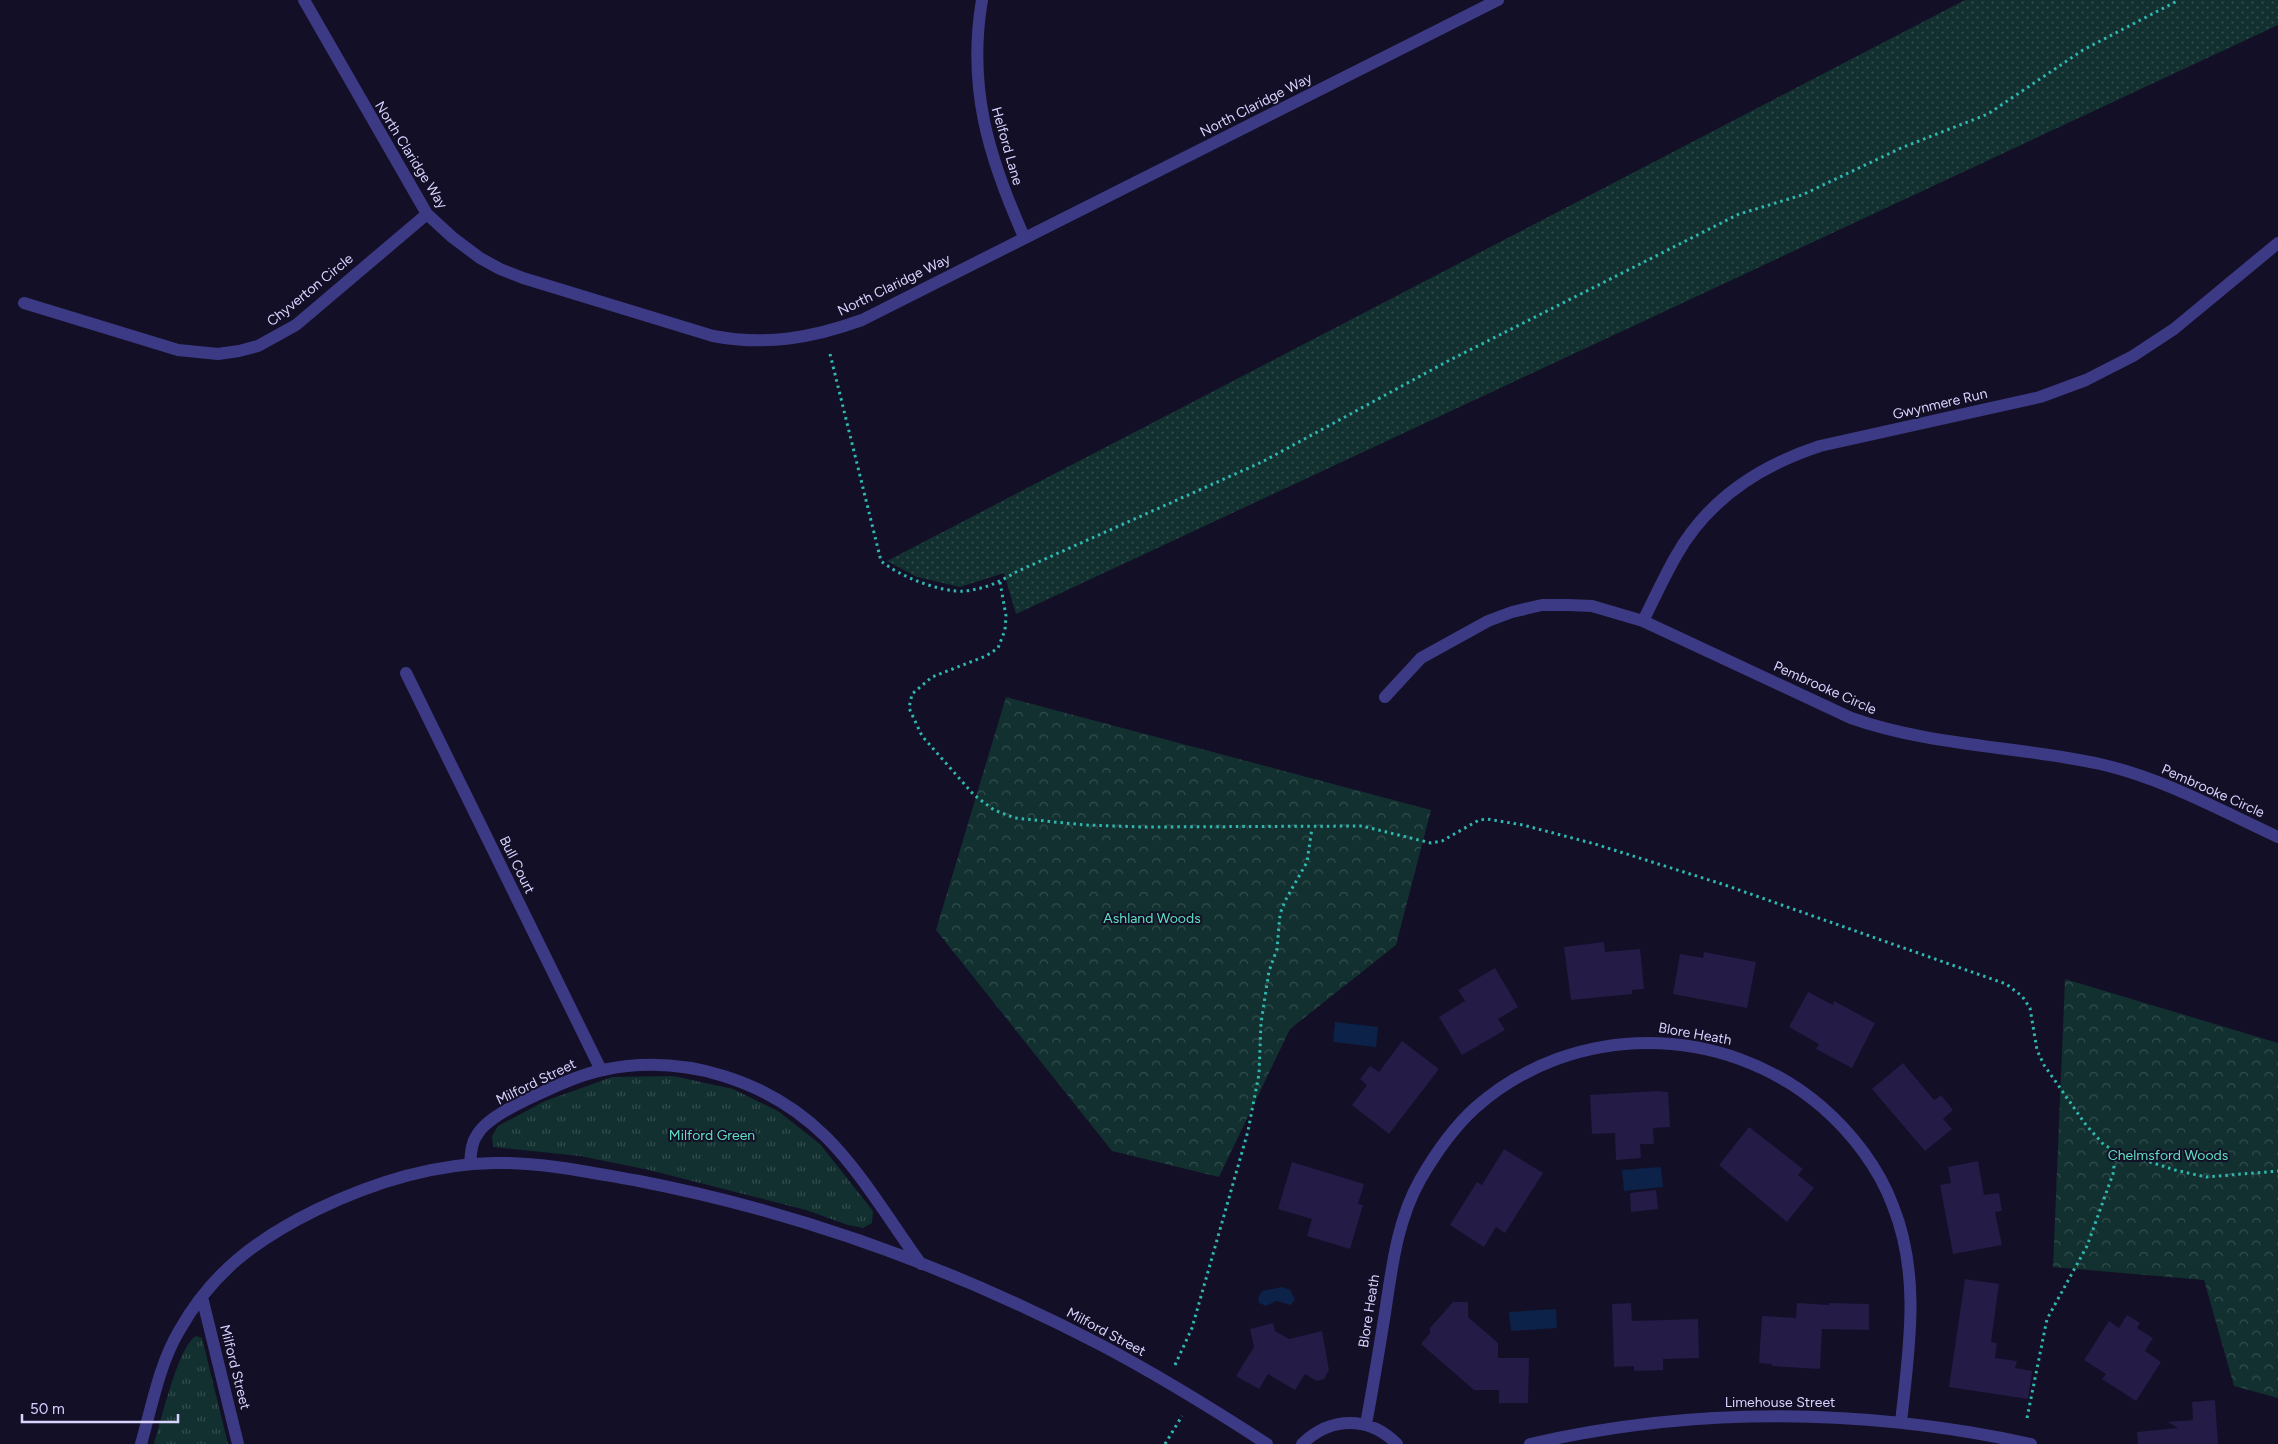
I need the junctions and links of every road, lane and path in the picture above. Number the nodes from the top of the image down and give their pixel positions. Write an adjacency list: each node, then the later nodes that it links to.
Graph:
1 (304, 0): 5 (street, North Claridge Way)
2 (982, 0): 6 (street, Helford Lane)
3 (1498, 0): 6 (street, North Claridge Way)
4 (2179, 0): 10 (path)
5 (427, 214): 6 (street, North Claridge Way); 8 (street, Chyverton Circle)
6 (1024, 238)
7 (2278, 243): 11 (street, Gwynmere Run)
8 (24, 303)
9 (830, 354): 10 (path)
10 (1000, 582): 14 (path)
11 (1643, 621): 13 (street, Pembrooke Circle); 15 (street, Pembrooke Circle)
12 (406, 673): 16 (street, Bull Court)
13 (1385, 697)
14 (1312, 828): 17 (path); 22 (path)
15 (2278, 837)
16 (601, 1070): 18 (street, Milford Street); 20 (street, Milford Street)
17 (2116, 1151): 19 (path); 24 (path)
18 (470, 1164): 20 (street, Milford Street); 21 (street, Milford Street)
19 (2278, 1171)
20 (921, 1264): 30 (street, Milford Street)
21 (202, 1297): 27 (street, Milford Street); 28 (street, Milford Street)
22 (1175, 1365)
23 (1182, 1416): 29 (path)
24 (2027, 1418)
25 (1900, 1422): 26 (street, Blore Heath); 33 (street, Limehouse Street); 34 (street, Limehouse Street)
26 (1366, 1424): 31 (street); 32 (street)
27 (141, 1444)
28 (238, 1444)
29 (1165, 1444)
30 (1267, 1444)
31 (1302, 1444)
32 (1397, 1444)
33 (1530, 1444)
34 (2031, 1444)

